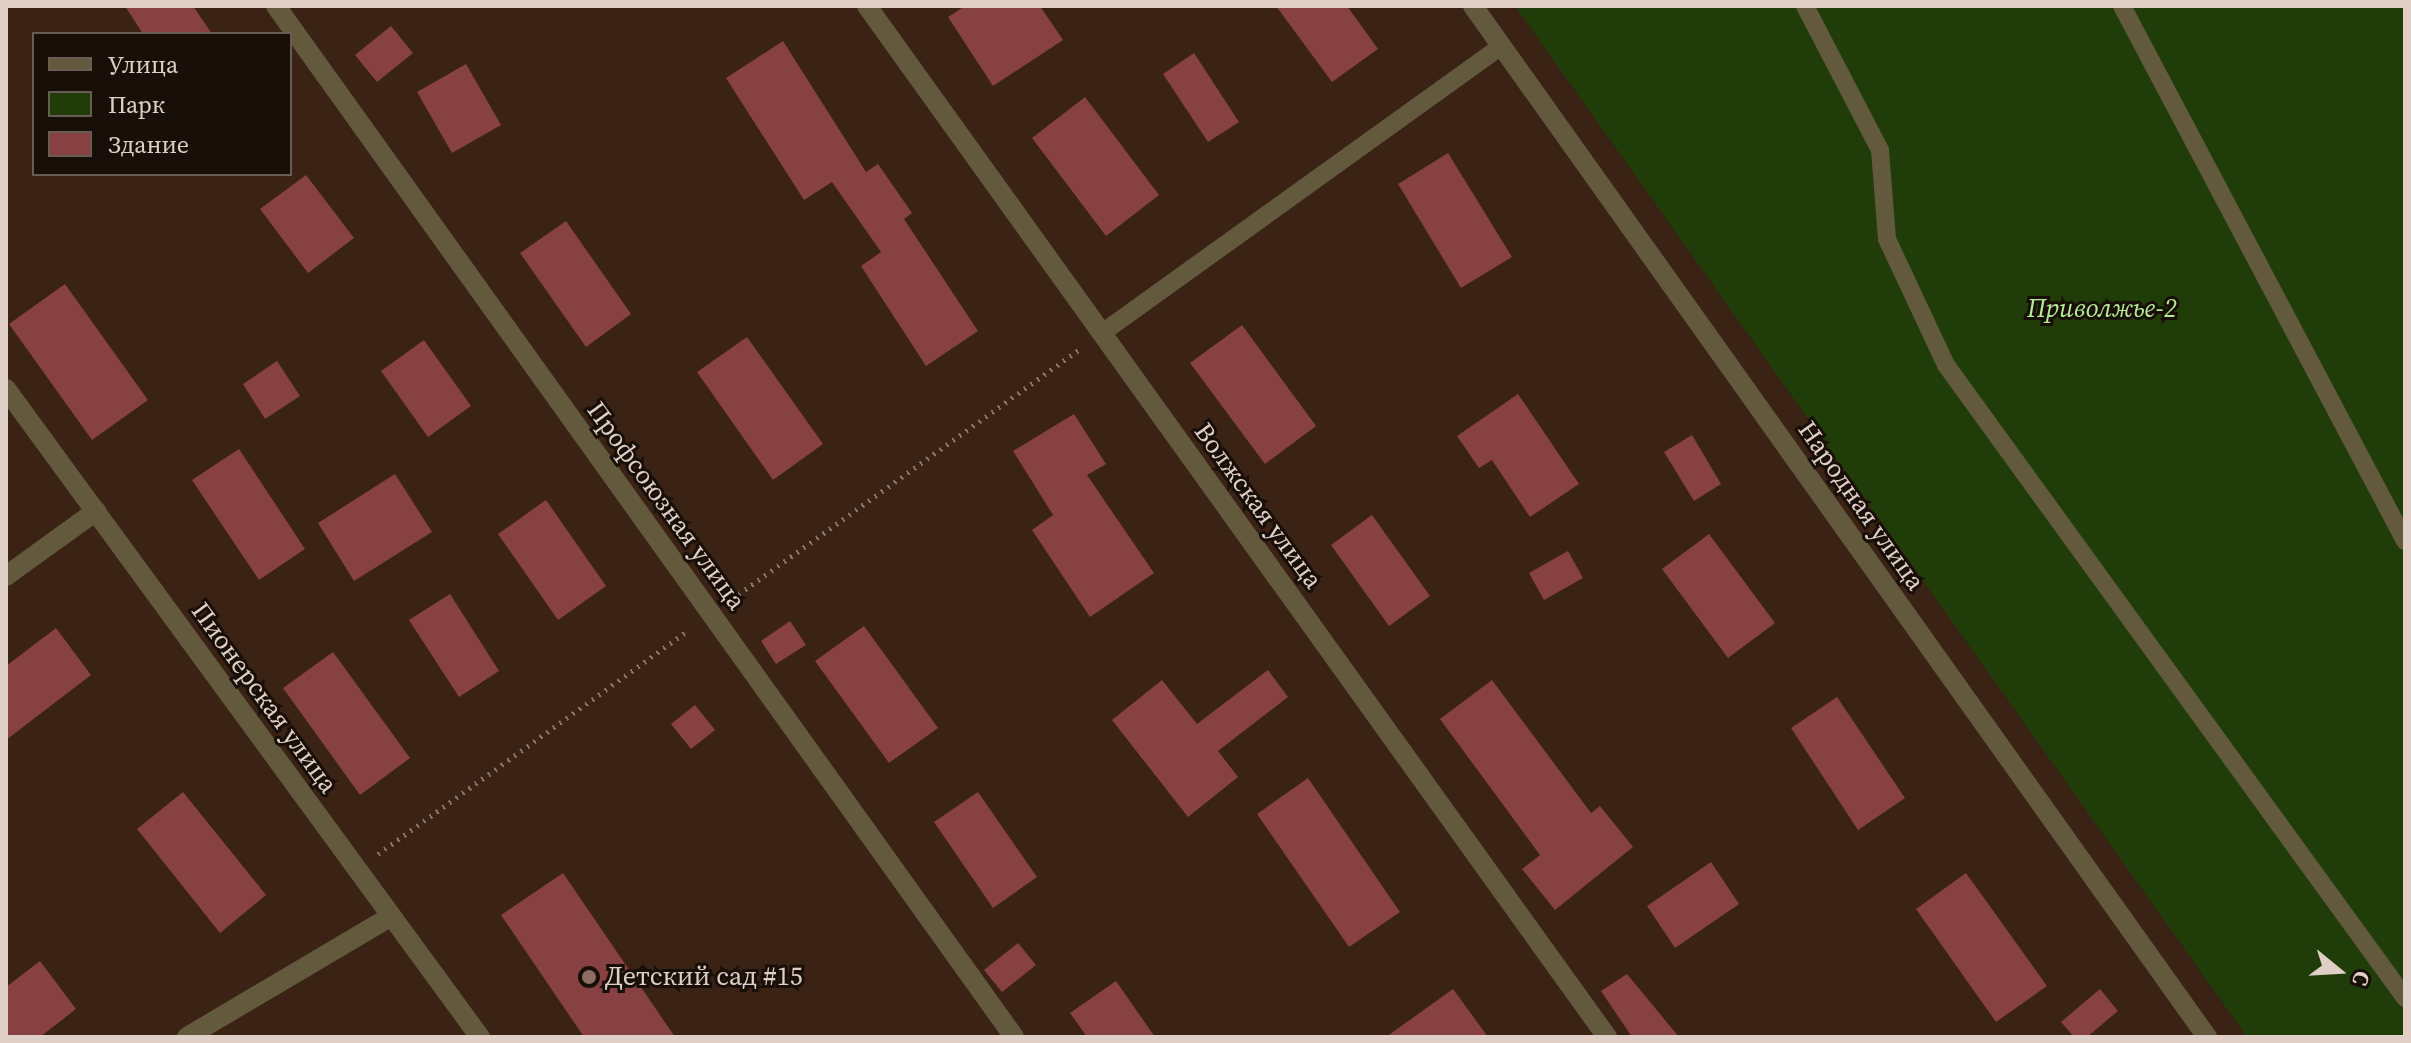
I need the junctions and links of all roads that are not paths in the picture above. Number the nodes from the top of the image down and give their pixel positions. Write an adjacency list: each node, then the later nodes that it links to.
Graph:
1 (276, 6): 16 (street, Профсоюзная улица)
2 (867, 6): 7 (street, Волжская улица)
3 (1473, 6): 6 (street, Народная улица)
4 (1805, 6): 13 (lane)
5 (2122, 6): 10 (lane)
6 (1501, 46): 7 (lane); 18 (street, Народная улица)
7 (1102, 333): 17 (street, Волжская улица)
8 (6, 389): 9 (street, Пионерская улица)
9 (96, 511): 11 (street); 12 (street, Пионерская улица)
10 (2405, 541)
11 (6, 576)
12 (390, 917): 14 (street); 15 (street, Пионерская улица)
13 (2405, 998)
14 (187, 1037)
15 (480, 1037)
16 (1014, 1037)
17 (1607, 1037)
18 (2207, 1037)

